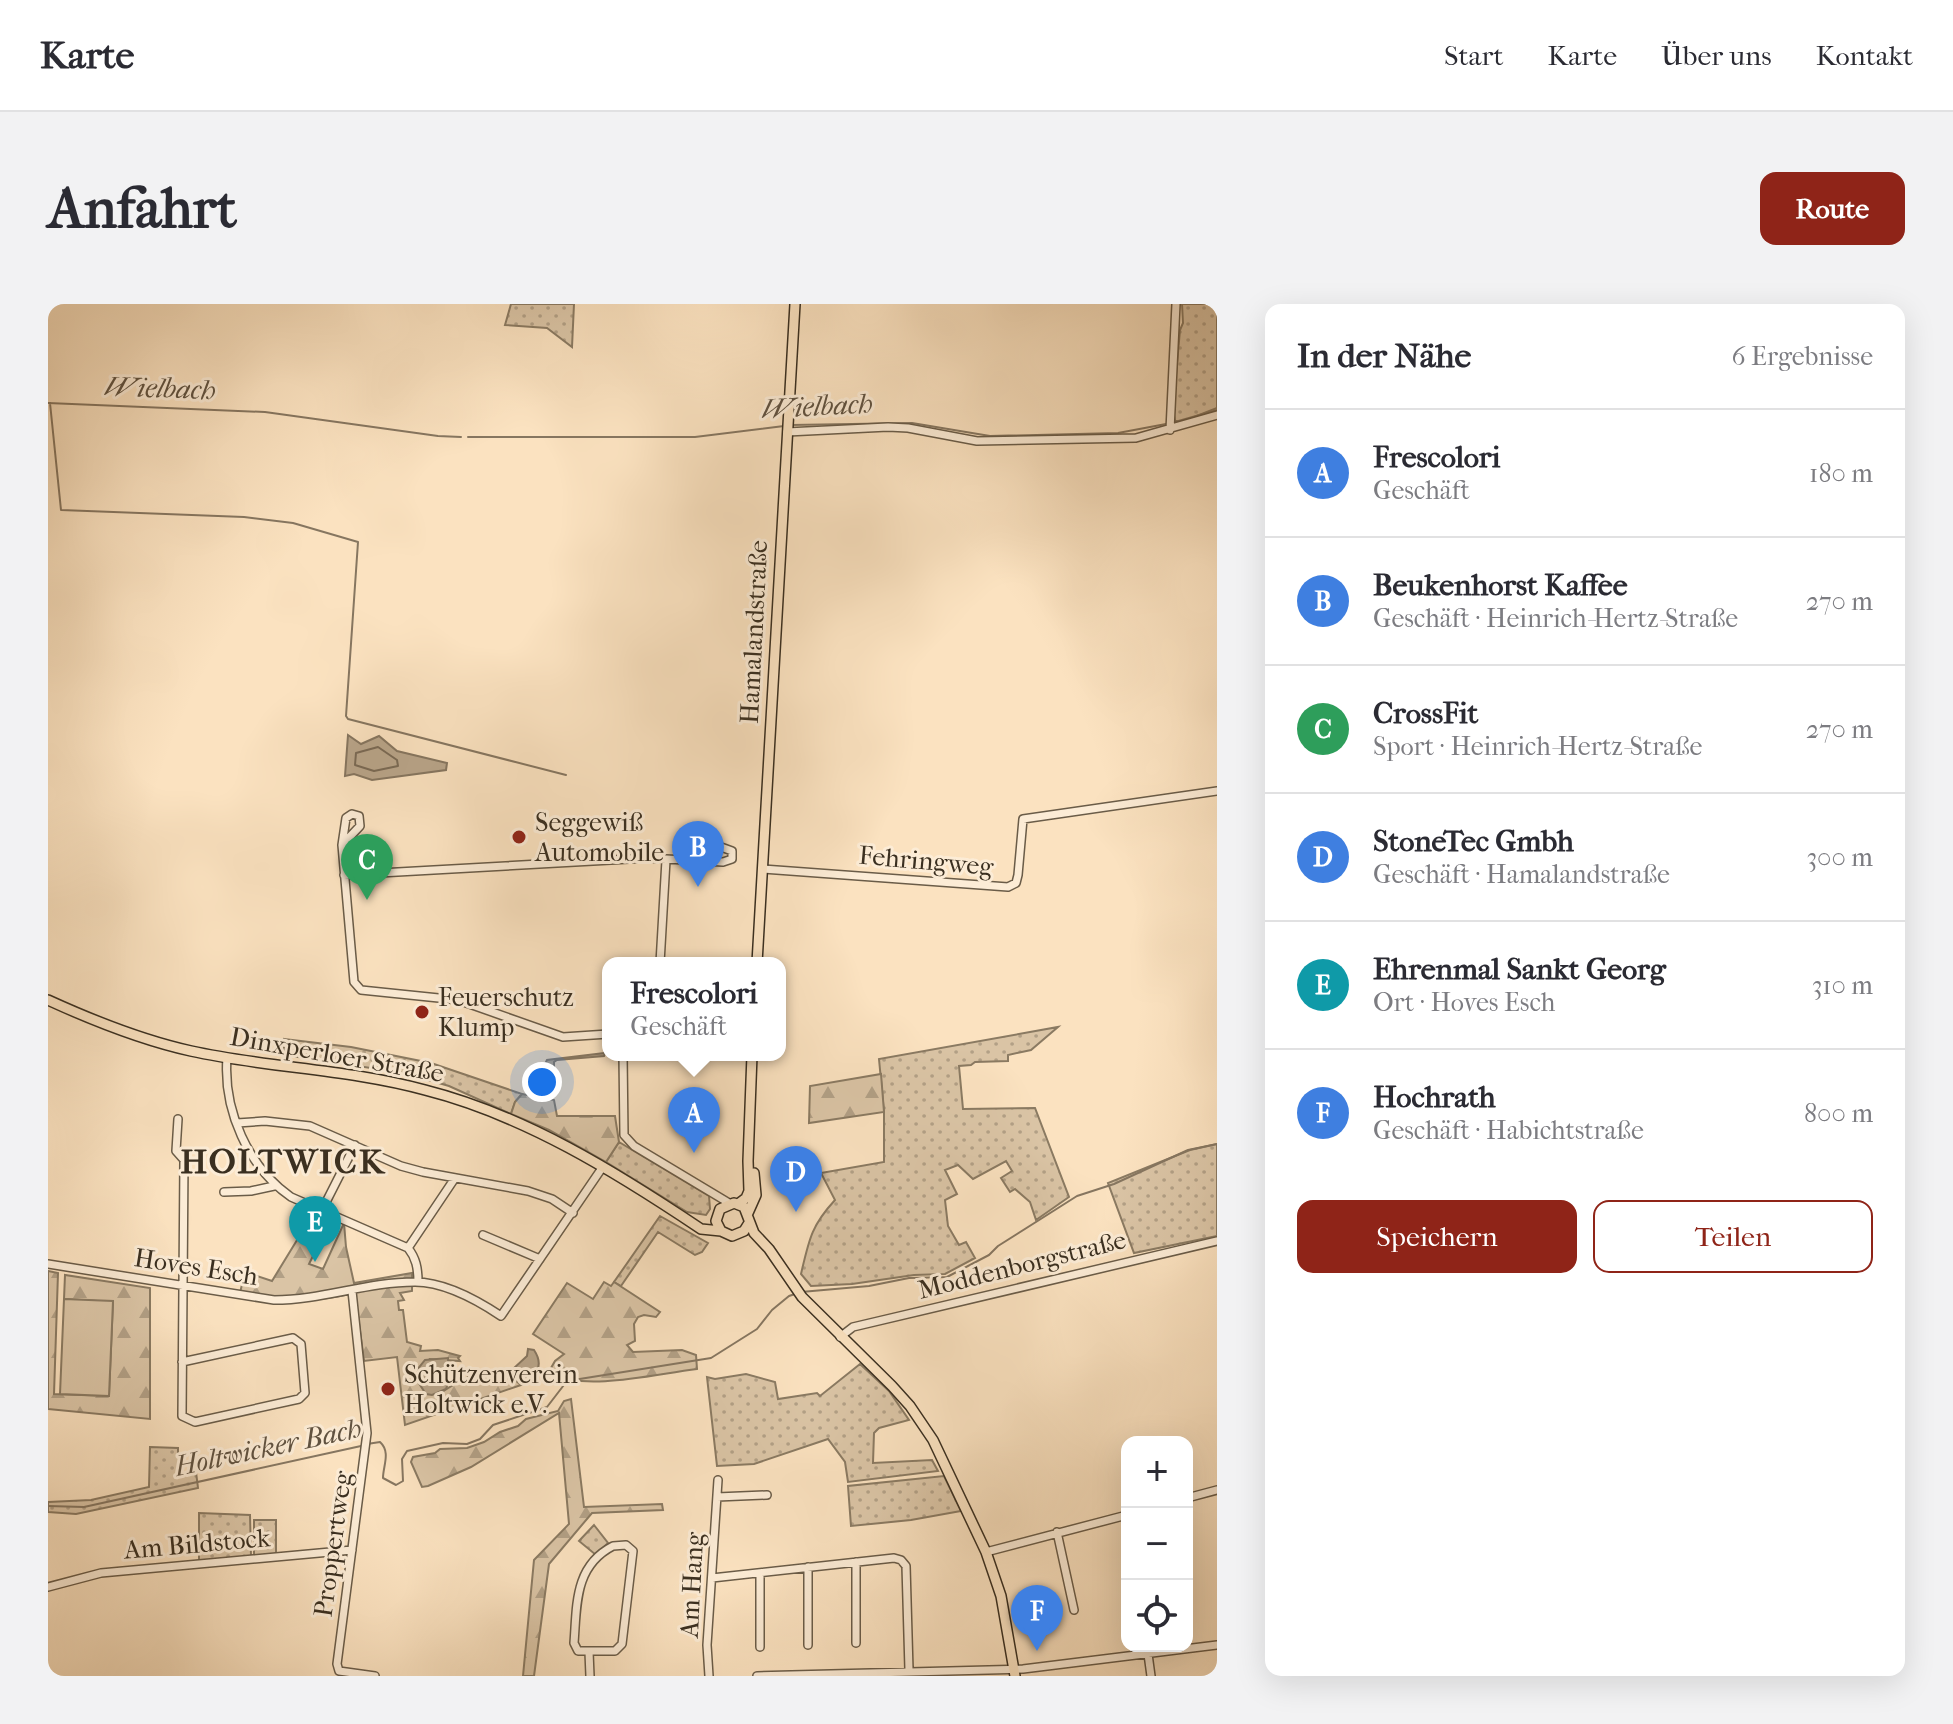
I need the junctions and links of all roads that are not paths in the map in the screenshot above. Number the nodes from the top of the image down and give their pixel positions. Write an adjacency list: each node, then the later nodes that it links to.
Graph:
1 (795, 304): 4 (main road, Hamalandstraße)
2 (1176, 304): 5 (street)
3 (1217, 415): 5 (street)
4 (787, 428): 5 (street); 10 (main road, Hamalandstraße)
5 (1170, 430)
6 (1217, 791): 10 (street, Fehringweg)
7 (342, 845): 11 (street)
8 (666, 860): 9 (street); 11 (street); 12 (street)
9 (703, 861)
10 (763, 869): 13 (main road, Hamalandstraße)
11 (344, 875): 15 (street)
12 (660, 957)
13 (757, 957)
14 (48, 1000): 16 (main road, Dinxperloer Straße)
15 (602, 1034)
16 (227, 1058): 20 (street); 23 (main road, Dinxperloer Straße)
17 (623, 1061): 27 (street)
18 (752, 1061): 22 (main road)
19 (178, 1119): 41 (street)
20 (237, 1123): 21 (street); 25 (street)
21 (355, 1145): 24 (street); 28 (street)
22 (749, 1146): 27 (main road); 30 (main road)
23 (602, 1168): 29 (street, Hoves Esch); 31 (main road, Dinxperloer Straße)
24 (455, 1178): 29 (street); 36 (street)
25 (274, 1186): 26 (street); 28 (street)
26 (224, 1192)
27 (726, 1208): 30 (main road); 31 (main road); 32 (main road)
28 (321, 1212): 36 (street)
29 (573, 1213): 37 (street, Hoves Esch)
30 (748, 1218): 33 (main road); 38 (main road)
31 (693, 1223): 32 (main road, Dinxperloer Straße)
32 (721, 1231): 33 (main road, Dinxperloer Straße)
33 (741, 1234): 38 (main road)
34 (483, 1235): 37 (street)
35 (1217, 1241): 43 (street, Moddenborgstraße)
36 (408, 1248): 40 (street)
37 (540, 1259): 40 (street, Hoves Esch)
38 (776, 1260): 43 (main road)
39 (48, 1264): 41 (street, Hoves Esch)
40 (418, 1282): 42 (street, Hoves Esch)
41 (183, 1285): 42 (street, Hoves Esch); 44 (street)
42 (352, 1291): 52 (street, Proppertweg)
43 (840, 1337): 53 (main road)
44 (182, 1362): 44 (street)
45 (718, 1480): 49 (street, Am Hang)
46 (1217, 1490): 48 (street)
47 (767, 1495): 49 (street, Am Hang)
48 (1193, 1496)
49 (717, 1497): 57 (street, Am Hang)
50 (1121, 1516): 51 (street)
51 (1057, 1532): 53 (street); 59 (street)
52 (352, 1550): 58 (street, Am Bildstock); 68 (street, Proppertweg)
53 (986, 1552): 67 (main road)
54 (856, 1562): 55 (street); 60 (street); 66 (street)
55 (808, 1567): 56 (street); 61 (street)
56 (760, 1573): 57 (street); 63 (street)
57 (712, 1578): 70 (street, Am Hang)
58 (48, 1587)
59 (1074, 1610)
60 (856, 1643)
61 (808, 1645)
62 (1217, 1645): 65 (street)
63 (760, 1647)
64 (589, 1652): 64 (street); 69 (street)
65 (1148, 1654): 67 (street); 73 (street)
66 (909, 1670): 67 (street); 72 (street)
67 (1015, 1672)
68 (375, 1676)
69 (590, 1676)
70 (709, 1676)
71 (757, 1676): 72 (street)
72 (778, 1676)
73 (1151, 1676)

